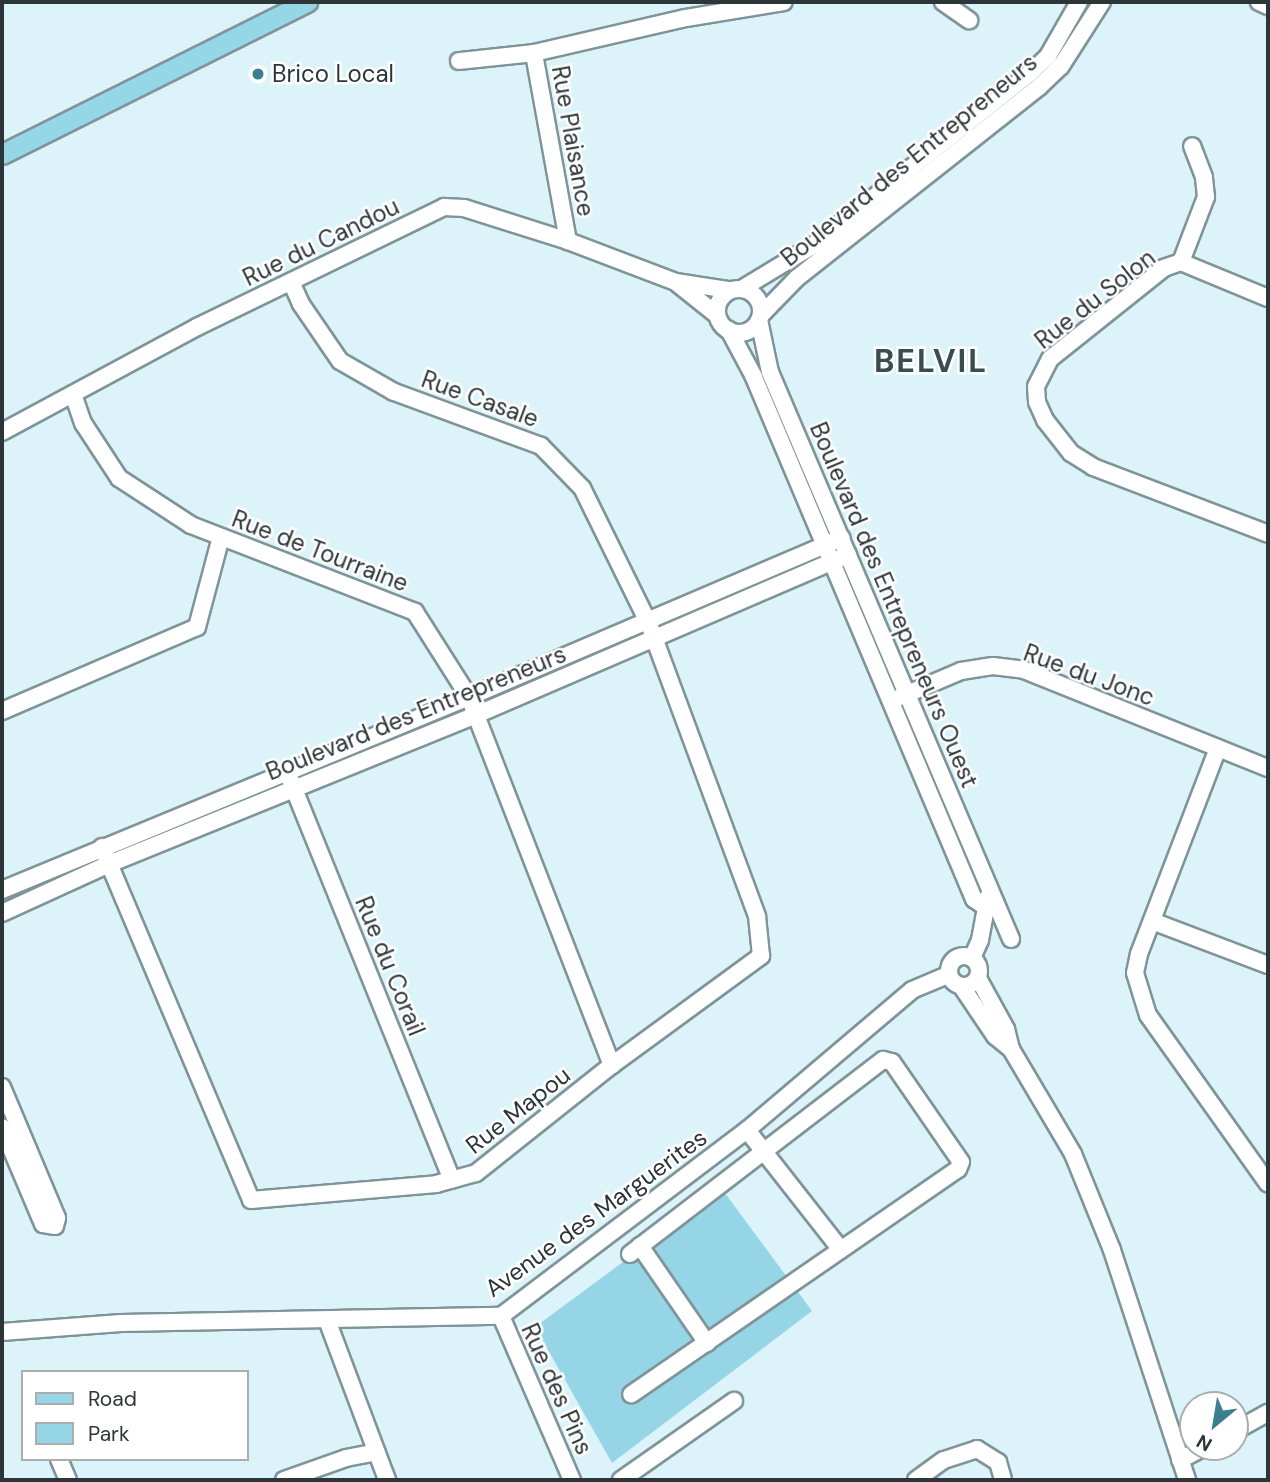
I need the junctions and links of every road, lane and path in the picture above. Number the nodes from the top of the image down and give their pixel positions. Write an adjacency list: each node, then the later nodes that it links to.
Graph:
1 (307, 2): 13 (main road)
2 (784, 2): 9 (street, Rue Plaisance)
3 (943, 2): 8 (street)
4 (1079, 2): 11 (street, Boulevard des Entrepreneurs)
5 (1102, 2): 11 (street, Boulevard des Entrepreneurs)
6 (1259, 2): 7 (street)
7 (1268, 6)
8 (969, 20)
9 (534, 53): 10 (street); 14 (street, Rue Plaisance)
10 (459, 61)
11 (1040, 75): 15 (street, Boulevard des Entrepreneurs)
12 (1192, 146): 16 (street)
13 (2, 154)
14 (568, 242): 17 (street, Rue du Candou); 18 (street, Rue du Candou)
15 (819, 252): 19 (street, Boulevard des Entrepreneurs); 22 (street, Boulevard des Entrepreneurs)
16 (1181, 262): 20 (street, Rue du Solon); 26 (street, Rue du Solon)
17 (290, 282): 24 (street, Rue du Candou); 30 (street, Rue Casale)
18 (676, 282): 19 (street, Rue du Candou); 21 (street, Rue du Candou)
19 (736, 289): 21 (street); 22 (street)
20 (1268, 298)
21 (717, 315): 23 (street)
22 (760, 317): 23 (street, Boulevard des Entrepreneurs); 28 (street, Boulevard des Entrepreneurs Ouest)
23 (729, 330): 28 (street, Boulevard des Entrepreneurs Ouest)
24 (73, 394): 25 (street, Rue du Candou); 27 (street, Rue de Tourraine)
25 (2, 432)
26 (1268, 534)
27 (221, 537): 33 (street, Rue de Tourraine); 34 (street)
28 (834, 542): 29 (street, Boulevard des Entrepreneurs Ouest); 30 (street, Boulevard des Entrepreneurs)
29 (841, 559): 31 (street, Boulevard des Entrepreneurs); 32 (street, Boulevard des Entrepreneurs Ouest)
30 (648, 622): 31 (street, Rue Mapou); 33 (street, Boulevard des Entrepreneurs)
31 (654, 640): 35 (street, Boulevard des Entrepreneurs); 53 (street, Rue Mapou)
32 (900, 697): 36 (street, Rue du Jonc); 43 (street, Boulevard des Entrepreneurs Ouest)
33 (469, 698): 35 (street, Rue de Tourraine); 38 (street, Boulevard des Entrepreneurs)
34 (2, 711)
35 (476, 715): 39 (street, Boulevard des Entrepreneurs); 53 (street, Rue de Tourraine)
36 (1217, 748): 37 (street, Rue du Jonc); 45 (street)
37 (1268, 768)
38 (287, 770): 39 (street, Rue du Corail); 40 (street, Boulevard des Entrepreneurs)
39 (294, 788): 41 (street, Boulevard des Entrepreneurs); 58 (street, Rue du Corail)
40 (102, 847): 41 (street, Rue Mapou); 42 (street, Boulevard des Entrepreneurs)
41 (109, 864): 44 (street, Boulevard des Entrepreneurs); 58 (street, Rue Mapou)
42 (2, 890)
43 (987, 898): 46 (street, Boulevard des Entrepreneurs Ouest); 47 (street)
44 (2, 913)
45 (1152, 921): 48 (street); 59 (street)
46 (1011, 939)
47 (972, 958): 49 (street, Avenue des Marguerites); 50 (street)
48 (1268, 965)
49 (948, 975): 51 (street); 56 (street, Avenue des Marguerites)
50 (978, 978): 51 (street); 52 (street)
51 (962, 987): 52 (street)
52 (1011, 1049): 70 (street)
53 (612, 1065): 58 (street, Rue Mapou)
54 (2, 1087): 55 (street)
55 (2, 1127)
56 (747, 1130): 57 (street); 61 (street, Avenue des Marguerites)
57 (764, 1151): 60 (street); 60 (street); 64 (street)
58 (452, 1180)
59 (1268, 1184)
60 (841, 1250): 64 (street)
61 (501, 1317): 62 (street, Avenue des Marguerites); 76 (street, Rue des Pins)
62 (327, 1320): 63 (street, Avenue des Marguerites); 69 (street)
63 (2, 1332)
64 (707, 1343): 65 (street)
65 (631, 1395)
66 (734, 1401): 77 (street)
67 (1268, 1413): 68 (street)
68 (1249, 1423)
69 (376, 1452): 74 (street); 75 (street)
70 (1179, 1457)
71 (60, 1461): 73 (street)
72 (1180, 1461): 80 (street)
73 (68, 1480)
74 (285, 1480)
75 (387, 1480)
76 (572, 1480)
77 (621, 1480)
78 (916, 1480): 79 (street)
79 (1003, 1480)
80 (1187, 1480)

